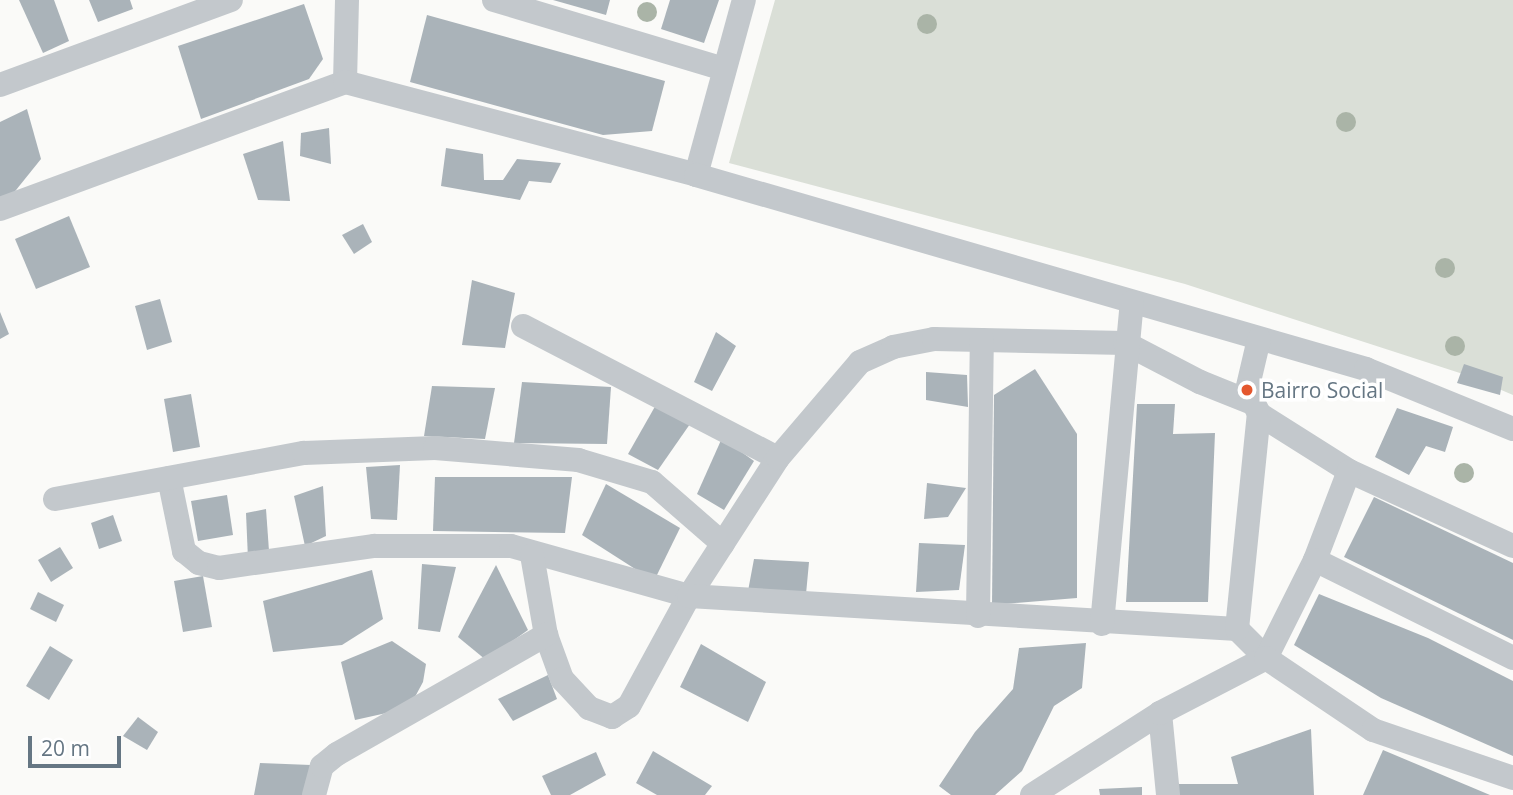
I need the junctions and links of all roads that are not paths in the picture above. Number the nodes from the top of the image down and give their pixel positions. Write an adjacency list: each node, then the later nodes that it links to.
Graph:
1 (231, 0): 7 (street)
2 (347, 0): 6 (street)
3 (494, 0): 5 (street)
4 (744, 0): 5 (street)
5 (724, 69): 8 (street)
6 (345, 82): 8 (street); 9 (street)
7 (0, 85)
8 (696, 175): 10 (street)
9 (0, 209)
10 (1132, 302): 12 (street); 14 (street)
11 (523, 326): 17 (street)
12 (1259, 338): 15 (street); 16 (street)
13 (982, 340): 14 (street); 17 (street); 26 (street)
14 (1125, 343): 15 (street); 27 (street)
15 (1254, 408): 18 (street); 28 (street)
16 (1513, 429)
17 (778, 458): 21 (street)
18 (1349, 471): 22 (street); 24 (street)
19 (169, 478): 20 (street); 21 (street); 23 (street)
20 (55, 499)
21 (723, 544): 25 (street)
22 (1513, 545)
23 (532, 555): 25 (street); 29 (street)
24 (1315, 560): 30 (street); 31 (street)
25 (689, 596): 26 (street); 29 (street)
26 (978, 616): 27 (street)
27 (1102, 624): 28 (street)
28 (1237, 629): 30 (street)
29 (546, 635): 34 (street)
30 (1266, 658): 32 (street); 33 (street)
31 (1513, 659)
32 (1160, 713): 35 (street); 36 (street)
33 (1513, 778)
34 (314, 795)
35 (1032, 795)
36 (1168, 795)

